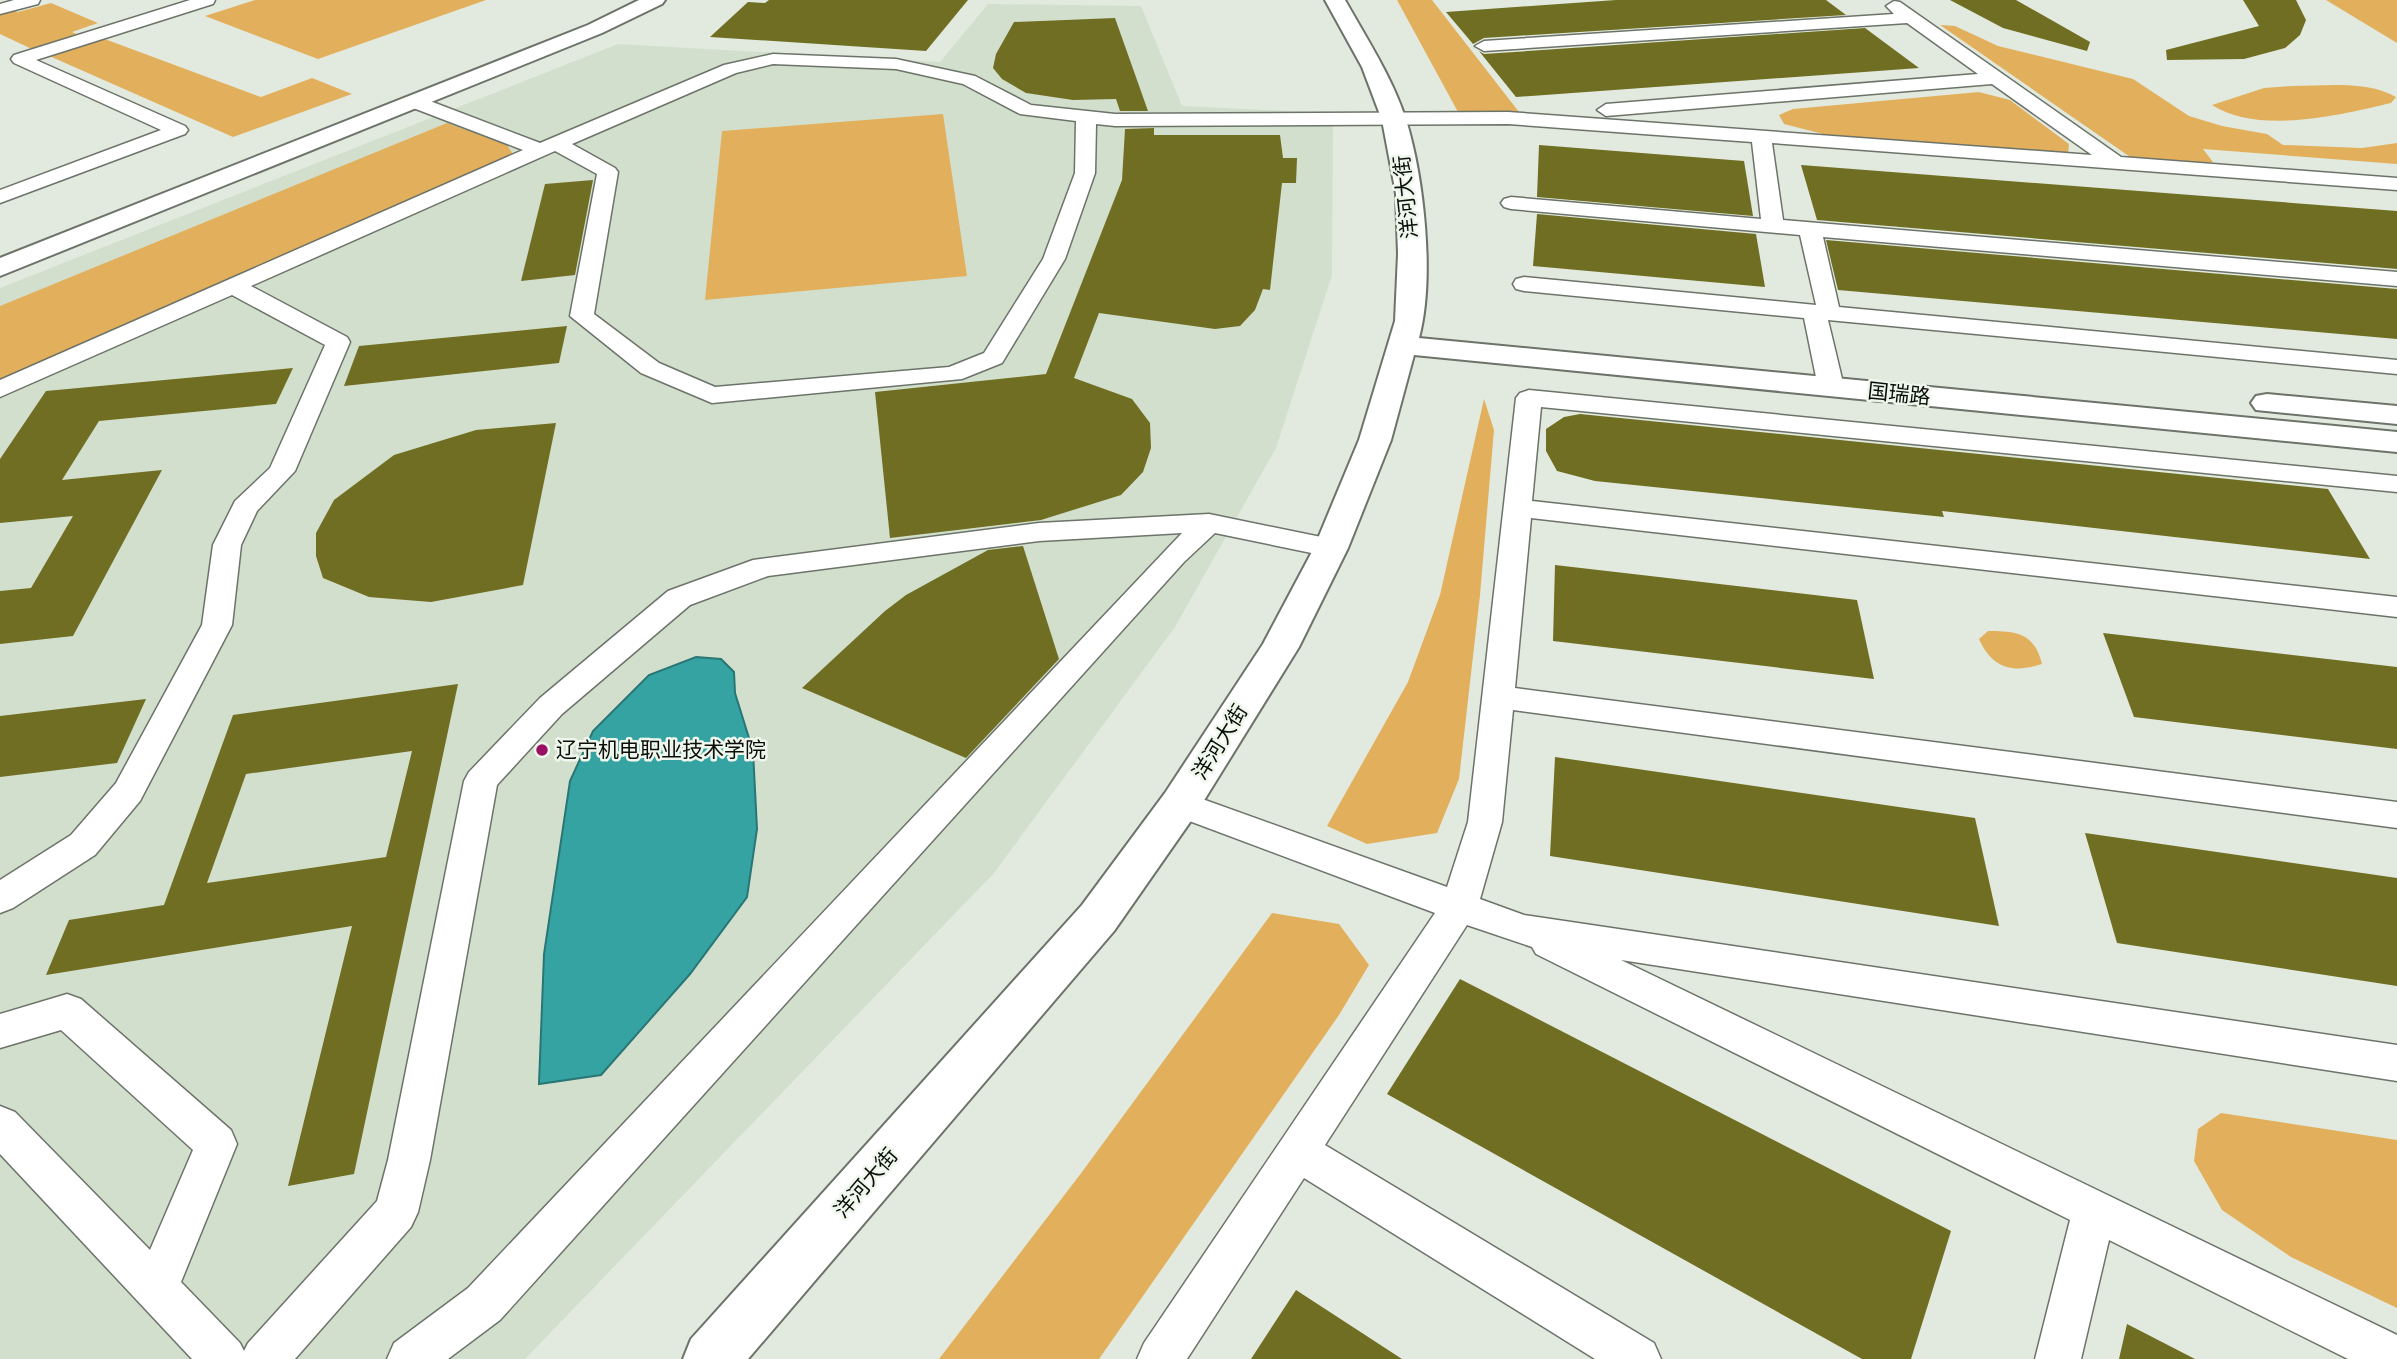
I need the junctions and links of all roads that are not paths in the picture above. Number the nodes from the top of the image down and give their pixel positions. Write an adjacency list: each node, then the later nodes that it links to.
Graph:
1 (32, 0): 6 (street)
2 (206, 0): 10 (street)
3 (654, 0): 12 (street)
4 (1335, 0): 15 (street, 洋河大街)
5 (1886, 0): 7 (street)
6 (0, 9)
7 (1911, 18): 8 (street); 11 (street)
8 (1484, 46)
9 (0, 49): 10 (street)
10 (20, 59): 20 (street)
11 (1995, 78): 14 (street); 18 (street)
12 (415, 102): 17 (street); 24 (street)
13 (1086, 117): 15 (street); 17 (street); 17 (street)
14 (1508, 118): 15 (street); 16 (street)
15 (1394, 120): 29 (street, 洋河大街)
16 (1761, 137): 18 (street); 22 (street)
17 (548, 147): 27 (street)
18 (2115, 163): 19 (street)
19 (2397, 184)
20 (0, 197)
21 (1511, 203): 22 (street)
22 (1773, 226): 23 (street)
23 (1810, 229): 25 (street); 28 (street)
24 (0, 268)
25 (2397, 279)
26 (1524, 284): 28 (street)
27 (233, 286): 32 (street); 43 (street)
28 (1822, 312): 30 (street); 31 (street)
29 (1405, 333): 31 (street, 国瑞路); 38 (street, 洋河大街)
30 (2397, 367)
31 (1827, 374): 33 (street, 国瑞路); 34 (street, 国瑞路)
32 (0, 390)
33 (2397, 415)
34 (2397, 442)
35 (2397, 484): 36 (street)
36 (1518, 508): 39 (street); 40 (street)
37 (1209, 523): 38 (street); 53 (street); 54 (street)
38 (1331, 548): 41 (street, 洋河大街)
39 (2397, 607)
40 (1498, 697): 42 (street); 44 (street)
41 (1180, 804): 44 (street); 55 (street, 洋河大街)
42 (2397, 816)
43 (0, 898)
44 (1459, 906): 45 (street); 49 (street)
45 (1522, 930): 47 (street); 50 (street)
46 (0, 1031): 51 (street)
47 (2397, 1063)
48 (0, 1125): 51 (street)
49 (1298, 1151): 56 (street); 57 (street)
50 (2094, 1210): 58 (street); 59 (street)
51 (156, 1288): 52 (street)
52 (224, 1359)
53 (264, 1359)
54 (410, 1359)
55 (711, 1359)
56 (1160, 1359)
57 (1638, 1359)
58 (2058, 1359)
59 (2397, 1359)

